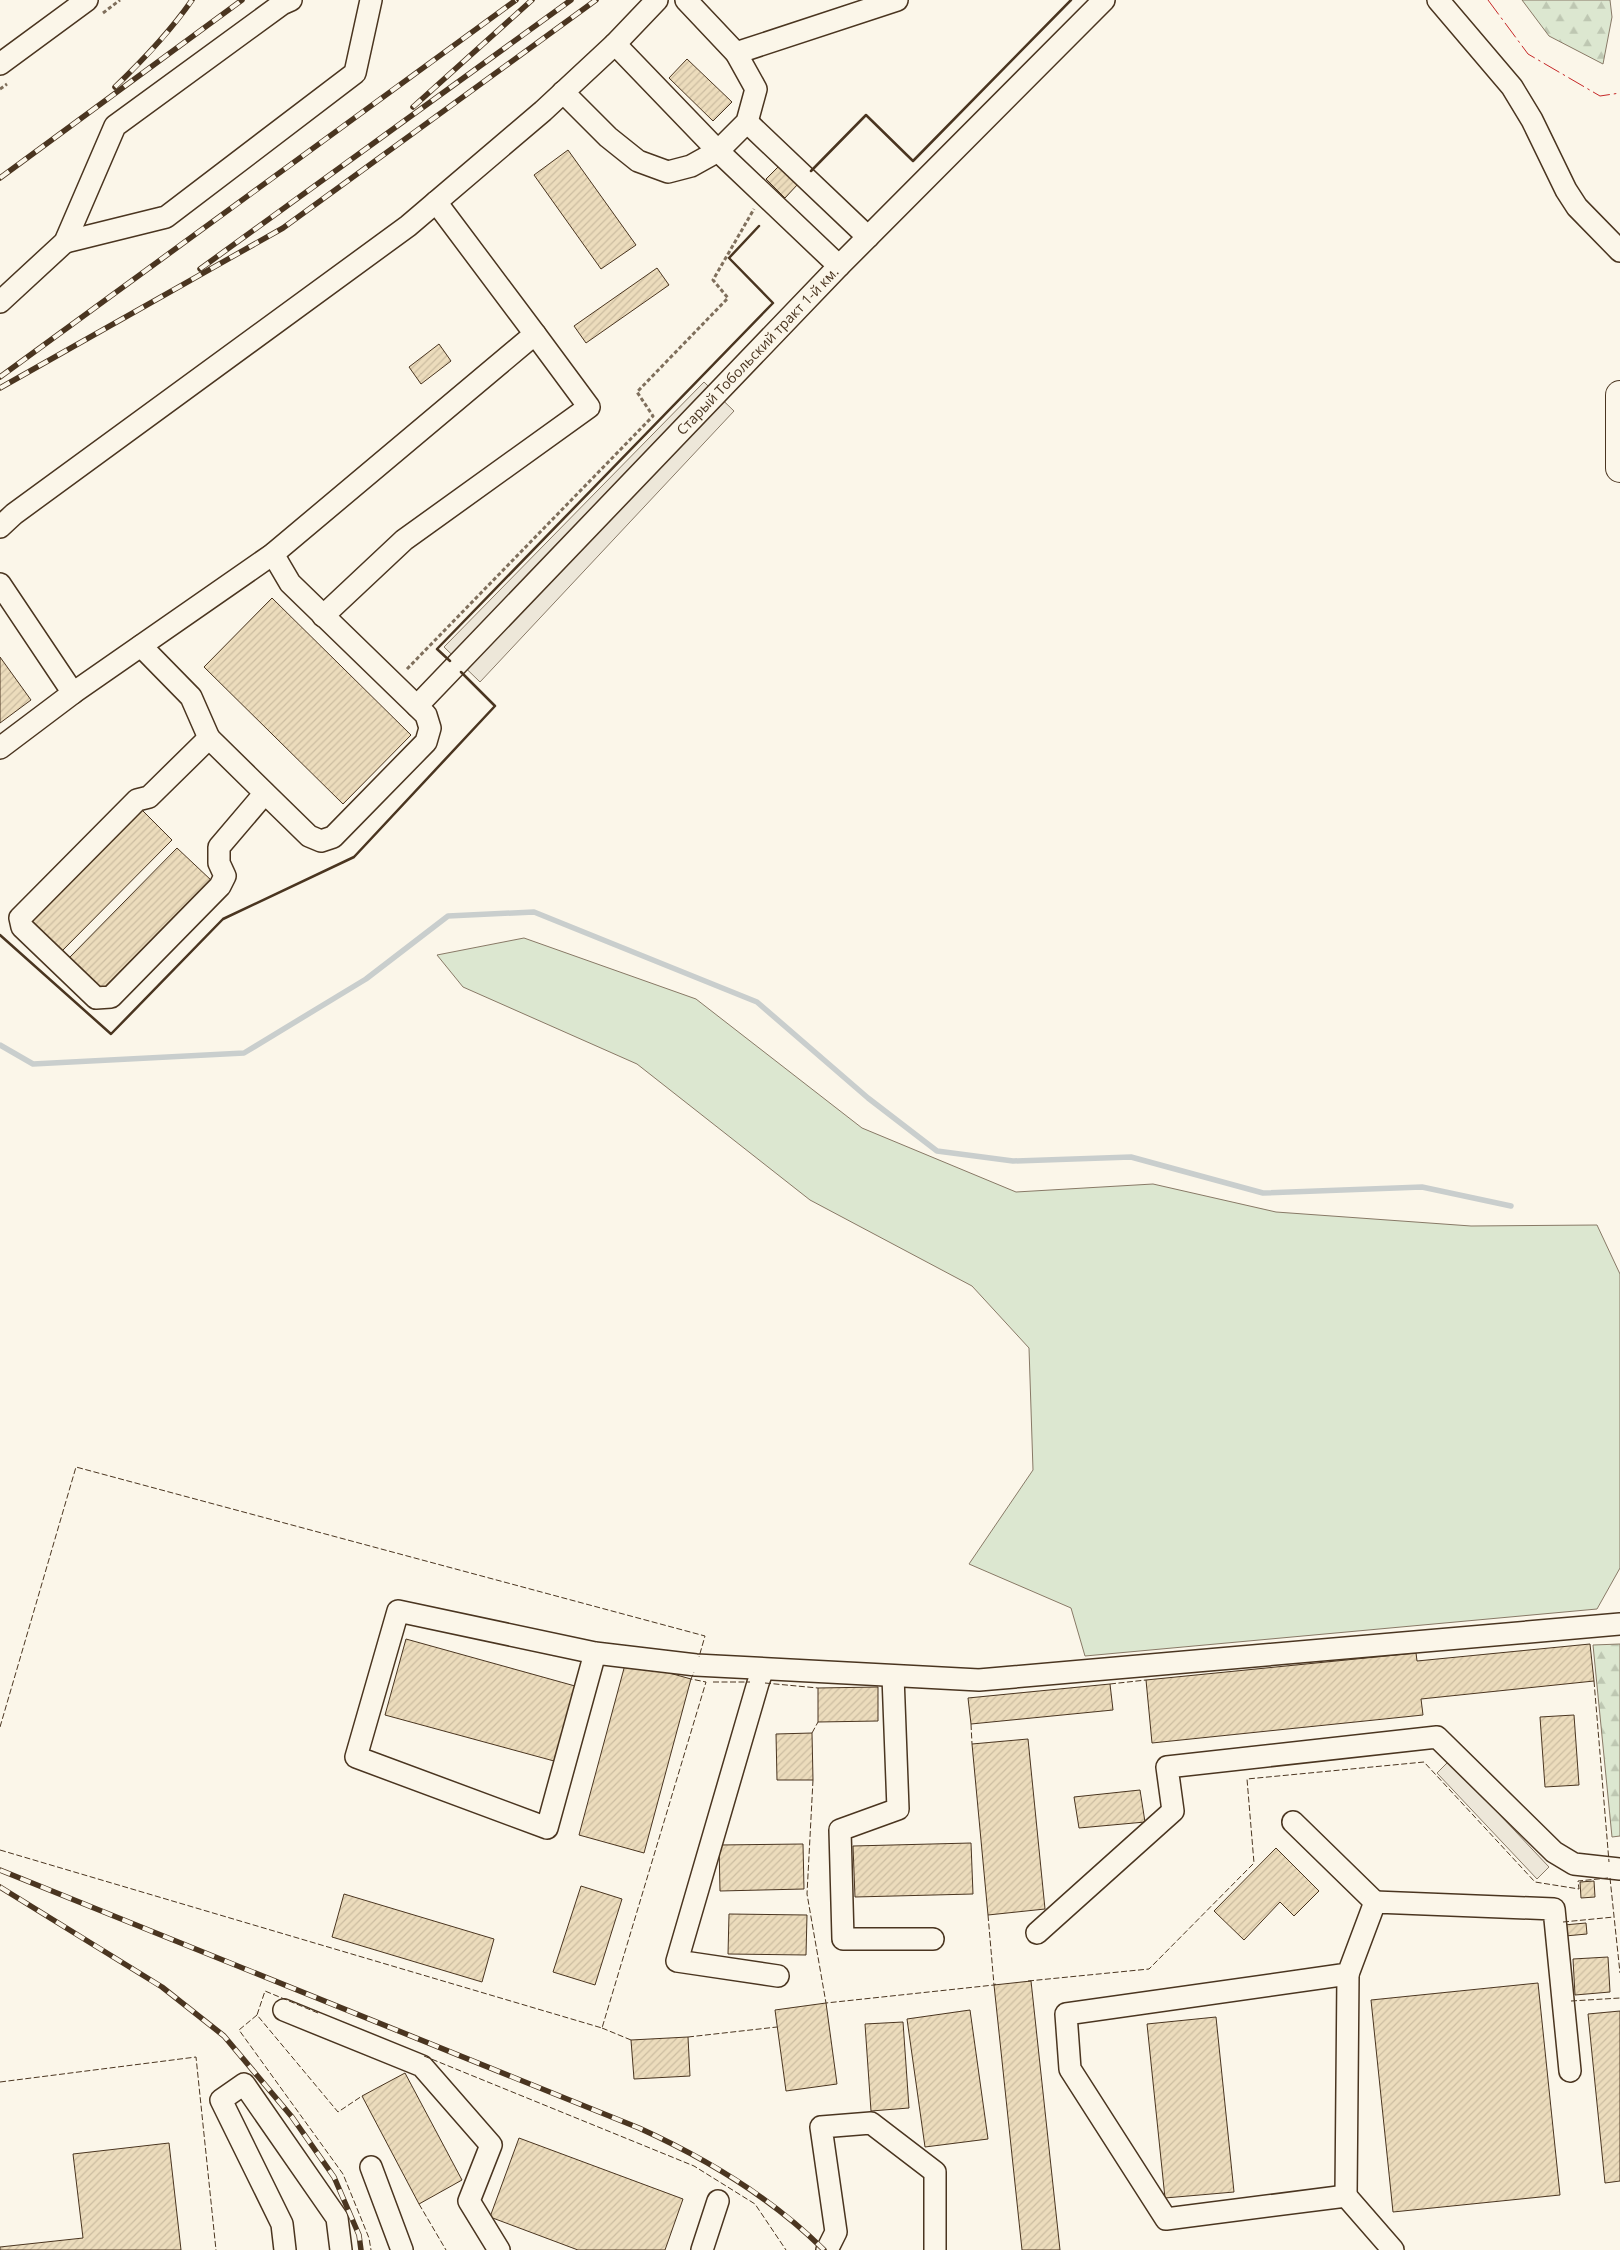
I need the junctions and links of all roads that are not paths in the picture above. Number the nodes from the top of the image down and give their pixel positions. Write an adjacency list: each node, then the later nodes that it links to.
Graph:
1 (291, 0): 17 (lane)
2 (372, 0): 17 (lane)
3 (657, 0): 9 (lane)
4 (686, 0): 10 (lane)
5 (897, 0): 10 (lane)
6 (1104, 0): 16 (lane, Старый Тобольский тракт 1-й км.)
7 (1438, 0): 18 (lane)
8 (74, 4): 11 (lane)
9 (615, 44): 12 (lane); 14 (lane)
10 (736, 53): 13 (lane)
11 (0, 64)
12 (563, 92): 14 (lane); 15 (lane)
13 (747, 122): 14 (lane); 16 (lane)
14 (718, 151): 19 (lane)
15 (436, 202): 21 (lane); 24 (lane)
16 (868, 237): 19 (lane, Старый Тобольский тракт 1-й км.)
17 (64, 242): 20 (lane)
18 (1620, 251)
19 (839, 266): 30 (lane, Старый Тобольский тракт 1-й км.)
20 (0, 302)
21 (535, 334): 25 (lane); 27 (lane)
22 (1620, 395): 23 (main road)
23 (1620, 468)
24 (0, 527)
25 (274, 554): 27 (lane); 28 (lane)
26 (0, 584): 29 (lane)
27 (323, 616): 30 (lane)
28 (141, 646): 29 (lane); 31 (lane)
29 (73, 693): 32 (lane)
30 (417, 706): 33 (lane)
31 (209, 738): 33 (lane); 33 (lane)
32 (0, 748)
33 (264, 793)
34 (1620, 1624): 37 (lane)
35 (595, 1652): 35 (lane); 36 (lane)
36 (764, 1669): 37 (lane); 44 (lane)
37 (893, 1676): 42 (lane)
38 (1294, 1822): 40 (lane)
39 (1620, 1869): 41 (lane)
40 (1375, 1902): 43 (lane); 46 (lane)
41 (1037, 1934)
42 (933, 1939)
43 (1348, 1974): 48 (lane); 48 (lane)
44 (778, 1976)
45 (284, 2010): 53 (lane)
46 (1570, 2071)
47 (371, 2166): 52 (lane)
48 (1346, 2196): 57 (lane)
49 (718, 2201): 54 (lane)
50 (285, 2250): 51 (lane)
51 (342, 2250)
52 (402, 2250)
53 (499, 2250)
54 (702, 2250)
55 (827, 2250): 56 (lane)
56 (935, 2250)
57 (1393, 2250)

